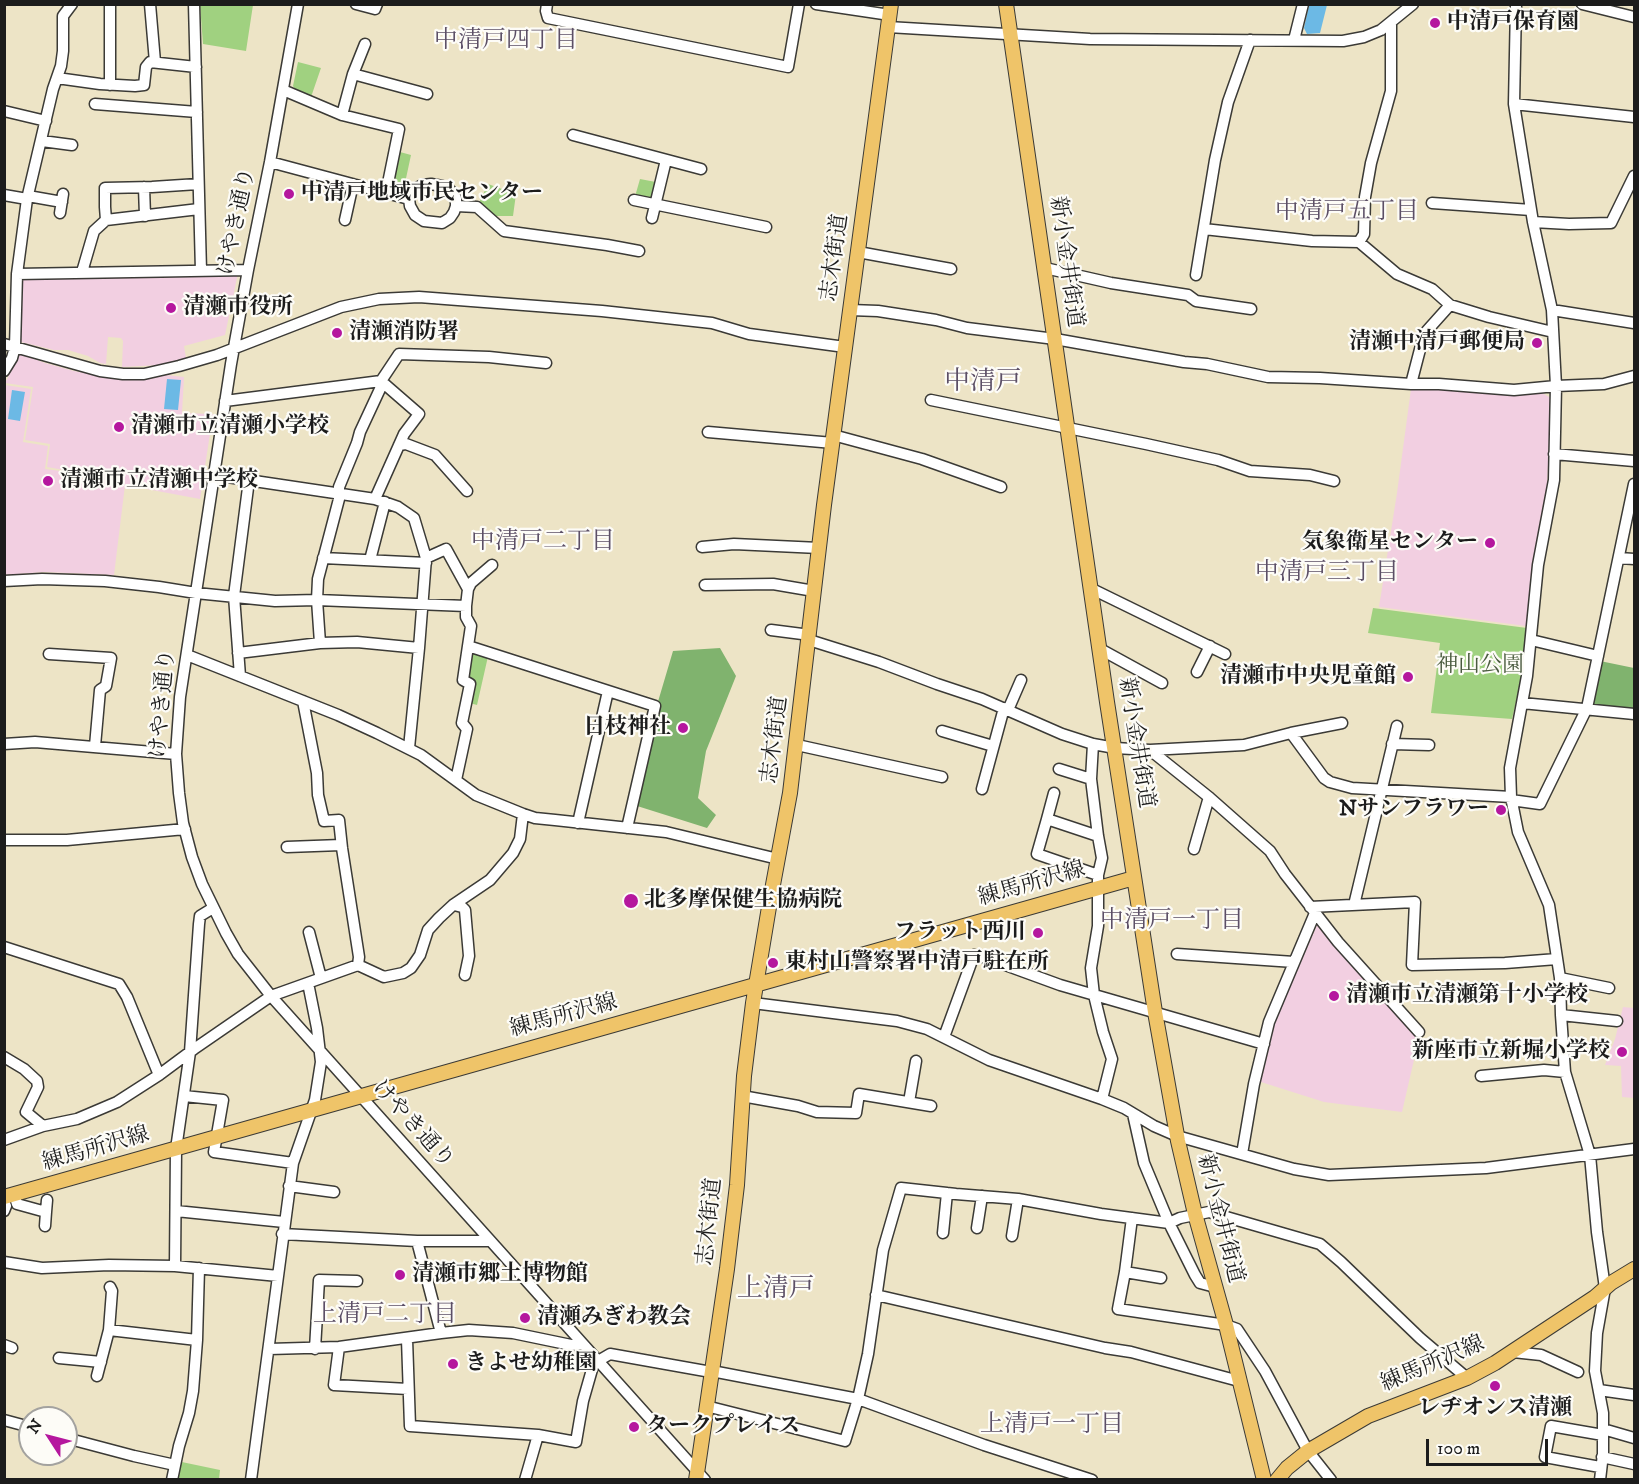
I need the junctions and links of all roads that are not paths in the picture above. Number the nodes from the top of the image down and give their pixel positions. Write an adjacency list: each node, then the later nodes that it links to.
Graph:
1 (72, 4): 26 (street)
2 (110, 4): 27 (street)
3 (150, 4): 23 (street)
4 (194, 4): 24 (street)
5 (298, 4): 28 (street, けやき通り)
6 (356, 4): 7 (street)
7 (377, 4)
8 (547, 4): 9 (street)
9 (799, 4)
10 (816, 4): 16 (street)
11 (1006, 4): 19 (main road, 新小金井街道)
12 (1303, 4): 21 (street)
13 (1413, 4): 18 (street)
14 (1516, 4): 31 (street)
15 (1582, 4): 17 (street)
16 (890, 16): 19 (street); 69 (main road, 志木街道)
17 (1635, 17)
18 (1391, 22): 21 (street); 67 (street)
19 (1012, 35): 20 (street); 70 (main road, 新小金井街道)
20 (1250, 40): 21 (street); 66 (street)
21 (1294, 40)
22 (365, 44): 25 (street)
23 (155, 62): 24 (street); 27 (street)
24 (196, 67): 33 (street)
25 (353, 74): 29 (street); 34 (street)
26 (57, 78): 27 (street); 36 (street)
27 (110, 85)
28 (283, 90): 34 (street); 41 (street, けやき通り)
29 (427, 94)
30 (95, 104): 33 (street)
31 (1514, 104): 35 (street); 58 (street)
32 (4, 111): 36 (street)
33 (197, 112): 44 (street)
34 (342, 116): 47 (street)
35 (1635, 117)
36 (46, 121): 38 (street)
37 (573, 135): 40 (street)
38 (42, 141): 39 (street); 49 (street)
39 (72, 145)
40 (666, 160): 42 (street); 54 (street)
41 (270, 162): 45 (street); 72 (street, けやき通り)
42 (701, 169)
43 (1635, 176): 52 (street)
44 (198, 183): 46 (street); 57 (street)
45 (353, 184): 47 (street); 63 (street)
46 (144, 187): 60 (street); 62 (street)
47 (386, 193): 50 (street)
48 (4, 195): 49 (street)
49 (27, 197): 59 (street); 75 (street)
50 (409, 199): 56 (street); 56 (street)
51 (634, 200): 54 (street)
52 (1623, 201): 55 (street); 64 (street)
53 (1432, 203): 58 (street)
54 (655, 204): 61 (street); 65 (street)
55 (1635, 205)
56 (456, 206): 68 (street)
57 (199, 209): 60 (street); 73 (street)
58 (1532, 210): 64 (street)
59 (60, 213)
60 (144, 216): 62 (street)
61 (652, 218)
62 (106, 220): 74 (street)
63 (345, 220)
64 (1533, 222): 80 (street)
65 (766, 227)
66 (1203, 229): 67 (street); 76 (street)
67 (1359, 242): 77 (street)
68 (639, 251)
69 (858, 252): 71 (street); 79 (main road, 志木街道)
70 (1045, 268): 78 (street); 83 (main road, 新小金井街道)
71 (951, 269)
72 (248, 270): 73 (street); 85 (street, けやき通り)
73 (201, 271): 74 (street)
74 (82, 272): 75 (street)
75 (17, 274): 84 (street)
76 (1196, 274)
77 (1450, 305): 82 (street); 91 (street)
78 (1251, 309)
79 (850, 310): 83 (street); 86 (main road, 志木街道)
80 (1552, 310): 81 (street); 82 (street)
81 (1635, 323)
82 (1553, 332): 92 (street)
83 (1055, 339): 91 (street); 95 (main road, 新小金井街道)
84 (10, 345): 85 (street); 88 (street)
85 (234, 347): 86 (street); 94 (street, けやき通り)
86 (845, 347): 97 (main road, 志木街道)
87 (546, 363): 90 (street)
88 (4, 371)
89 (1635, 376): 92 (street)
90 (381, 381): 94 (street); 98 (street); 107 (street)
91 (1411, 384): 92 (street)
92 (1556, 386): 99 (street)
93 (931, 400): 95 (street)
94 (225, 401): 101 (street, けやき通り)
95 (1068, 428): 103 (street); 120 (main road, 新小金井街道)
96 (708, 432): 97 (street)
97 (833, 439): 105 (street); 110 (main road, 志木街道)
98 (399, 445): 106 (street); 108 (street)
99 (1554, 454): 100 (street); 129 (street)
100 (1635, 461)
101 (214, 475): 102 (street); 122 (street, けやき通り)
102 (249, 480): 107 (street); 123 (street)
103 (1334, 481)
104 (1635, 484): 112 (street)
105 (1001, 487)
106 (467, 491)
107 (339, 494): 108 (street); 111 (street)
108 (380, 501): 114 (street); 115 (street)
109 (702, 547): 110 (street)
110 (819, 548): 121 (main road, 志木街道)
111 (323, 558): 114 (street); 124 (street)
112 (1618, 558): 113 (street); 139 (street)
113 (1635, 559)
114 (370, 560): 115 (street)
115 (426, 560): 119 (street); 125 (street)
116 (492, 565): 119 (street)
117 (4, 581): 122 (street)
118 (705, 585): 121 (street)
119 (468, 589): 126 (street)
120 (1092, 589): 132 (street); 134 (main road, 新小金井街道)
121 (814, 591): 128 (main road, 志木街道)
122 (196, 593): 123 (street); 138 (street, けやき通り)
123 (234, 596): 124 (street); 135 (street)
124 (317, 600): 125 (street); 130 (street)
125 (423, 606): 126 (street); 133 (street)
126 (466, 606): 131 (street)
127 (771, 630): 128 (street)
128 (809, 638): 148 (street); 157 (main road, 志木街道)
129 (1531, 640): 139 (street); 146 (street)
130 (320, 644): 133 (street); 135 (street)
131 (468, 646): 144 (street); 167 (street)
132 (1210, 646): 137 (street); 140 (street)
133 (419, 648): 161 (street)
134 (1100, 649): 143 (street); 162 (main road, 新小金井街道)
135 (238, 653): 141 (street)
136 (49, 654): 159 (street)
137 (1225, 654)
138 (187, 655): 141 (street); 164 (street, けやき通り)
139 (1598, 656): 147 (street)
140 (1197, 672)
141 (240, 676): 145 (street)
142 (1021, 680): 148 (street)
143 (1162, 683)
144 (608, 691): 176 (street); 177 (street)
145 (303, 700): 161 (street); 181 (street)
146 (1522, 703): 147 (street); 173 (street)
147 (1587, 708): 149 (street); 173 (street)
148 (1006, 709): 155 (street); 160 (street)
149 (1635, 714)
150 (1342, 723): 153 (street)
151 (1397, 726): 156 (street)
152 (942, 731): 160 (street)
153 (1291, 733): 163 (street); 170 (street)
154 (4, 744): 159 (street)
155 (1093, 744): 162 (street); 168 (street)
156 (1392, 744): 158 (street); 170 (street)
157 (797, 745): 166 (street); 184 (main road, 志木街道)
158 (1428, 745)
159 (94, 746): 164 (street)
160 (993, 746): 169 (street)
161 (410, 748): 167 (street)
162 (1115, 748): 163 (street); 185 (main road, 新小金井街道)
163 (1150, 750): 172 (street)
164 (176, 754): 178 (street, けやき通り)
165 (1059, 769): 168 (street)
166 (942, 777)
167 (456, 780): 174 (street)
168 (1091, 780): 179 (street)
169 (982, 789)
170 (1381, 789): 173 (street); 188 (street)
171 (1054, 793): 175 (street)
172 (1209, 797): 183 (street); 190 (street)
173 (1511, 799): 194 (street)
174 (523, 814): 176 (street); 187 (street)
175 (1047, 819): 179 (street); 186 (street)
176 (578, 823): 177 (street)
177 (627, 828): 184 (street)
178 (185, 829): 180 (street); 189 (street, けやき通り)
179 (1098, 836): 186 (street)
180 (4, 840)
181 (341, 844): 182 (street); 196 (street)
182 (287, 847)
183 (1194, 849)
184 (778, 859): 201 (main road, 志木街道)
185 (1134, 878): 186 (main road, 練馬所沢線); 206 (main road, 新小金井街道)
186 (1098, 882): 201 (main road, 練馬所沢線); 203 (street)
187 (454, 904): 196 (street); 197 (street)
188 (1354, 905): 190 (street); 194 (street)
189 (213, 908): 204 (street, けやき通り); 212 (street)
190 (1313, 910): 195 (street); 209 (street)
191 (309, 932): 198 (street)
192 (4, 947): 217 (street)
193 (1177, 954): 195 (street)
194 (1557, 960): 199 (street)
195 (1294, 962): 211 (street)
196 (358, 965): 198 (street)
197 (465, 975)
198 (321, 978): 200 (street)
199 (1560, 978): 202 (street); 207 (street)
200 (308, 983): 204 (street); 213 (street)
201 (756, 986): 205 (main road, 志木街道); 221 (main road, 練馬所沢線)
202 (1609, 988)
203 (1094, 995): 206 (street); 210 (street); 222 (street)
204 (271, 996): 212 (street); 213 (street, けやき通り)
205 (753, 1003): 210 (street); 220 (main road, 志木街道)
206 (1155, 1012): 211 (street); 228 (main road, 新小金井街道)
207 (1561, 1015): 208 (street); 216 (street)
208 (1617, 1021)
209 (1419, 1032)
210 (944, 1037): 222 (street)
211 (1264, 1044): 233 (street)
212 (190, 1052): 217 (street); 219 (street)
213 (320, 1052): 221 (street, けやき通り); 225 (street)
214 (4, 1057): 227 (street)
215 (916, 1061): 223 (street)
216 (1565, 1072): 218 (street); 234 (street)
217 (159, 1075): 227 (street)
218 (1481, 1076)
219 (184, 1096): 229 (street); 231 (street)
220 (742, 1096): 223 (street); 282 (main road, 志木街道)
221 (360, 1097): 225 (main road, 練馬所沢線); 256 (street, けやき通り)
222 (1102, 1099): 226 (street)
223 (909, 1102): 224 (street)
224 (931, 1106)
225 (311, 1111): 229 (main road, 練馬所沢線); 235 (street)
226 (1133, 1114): 228 (street); 249 (street)
227 (43, 1126): 230 (street)
228 (1177, 1136): 233 (street); 246 (main road, 新小金井街道)
229 (216, 1137): 231 (main road, 練馬所沢線); 235 (street)
230 (4, 1140)
231 (176, 1149): 240 (main road, 練馬所沢線); 244 (street)
232 (1635, 1149): 234 (street)
233 (1242, 1154): 234 (street)
234 (1590, 1155): 267 (street)
235 (293, 1163): 236 (street)
236 (289, 1186): 237 (street); 248 (street)
237 (334, 1192)
238 (947, 1193): 239 (street); 252 (street); 268 (street)
239 (982, 1196): 241 (street); 251 (street)
240 (8, 1198): 243 (street); 245 (street)
241 (1018, 1199): 247 (street); 254 (street)
242 (47, 1200): 245 (street)
243 (4, 1211)
244 (176, 1211): 248 (street); 258 (street)
245 (46, 1212): 250 (street)
246 (1195, 1214): 249 (street); 266 (main road, 新小金井街道); 285 (street)
247 (1132, 1218): 249 (street); 261 (street)
248 (284, 1222): 253 (street)
249 (1169, 1223): 266 (street)
250 (45, 1226)
251 (977, 1228)
252 (943, 1233)
253 (282, 1234): 255 (street); 262 (street)
254 (1012, 1236)
255 (417, 1241): 256 (street); 271 (street)
256 (490, 1241): 274 (street, けやき通り)
257 (4, 1262): 258 (street)
258 (175, 1266): 259 (street)
259 (199, 1268): 262 (street); 273 (street)
260 (1635, 1269): 267 (main road, 練馬所沢線)
261 (1125, 1272): 263 (street); 269 (street)
262 (278, 1276): 277 (street)
263 (1161, 1278)
264 (357, 1281): 276 (street)
265 (110, 1287): 270 (street)
266 (1215, 1287): 269 (main road, 新小金井街道)
267 (1605, 1288): 278 (main road, 練馬所沢線); 288 (street)
268 (876, 1295): 286 (street); 290 (street)
269 (1226, 1325): 286 (main road, 新小金井街道); 296 (street)
270 (109, 1330): 273 (street); 281 (street)
271 (441, 1333): 272 (street); 274 (street)
272 (407, 1339): 275 (street); 287 (street)
273 (197, 1340): 299 (street)
274 (583, 1344): 280 (street, けやき通り)
275 (339, 1347): 276 (street); 287 (street)
276 (315, 1348): 277 (street)
277 (269, 1349): 302 (street)
278 (1513, 1352): 283 (street); 285 (main road, 練馬所沢線)
279 (59, 1358): 281 (street)
280 (598, 1361): 282 (street); 293 (street); 300 (street, けやき通り)
281 (101, 1362): 284 (street)
282 (711, 1372): 290 (street); 291 (main road, 志木街道)
283 (1578, 1372)
284 (97, 1376)
285 (1467, 1378): 296 (main road, 練馬所沢線)
286 (1239, 1381): 305 (main road, 新小金井街道)
287 (408, 1389): 293 (street)
288 (1599, 1390): 289 (street); 292 (street)
289 (1635, 1395)
290 (858, 1400): 291 (street); 304 (street)
291 (706, 1406): 300 (main road, 志木街道)
292 (1603, 1432): 294 (street); 297 (street); 297 (street)
293 (538, 1436): 303 (street)
294 (1635, 1438)
295 (78, 1441): 299 (street)
296 (1308, 1451): 306 (main road, 練馬所沢線); 307 (street)
297 (1601, 1462): 298 (street); 308 (street)
298 (1635, 1464)
299 (175, 1465): 301 (street)
300 (699, 1476)
301 (172, 1479)
302 (251, 1479)
303 (525, 1479)
304 (1092, 1479)
305 (1264, 1479)
306 (1277, 1479)
307 (1331, 1479)
308 (1600, 1479)

